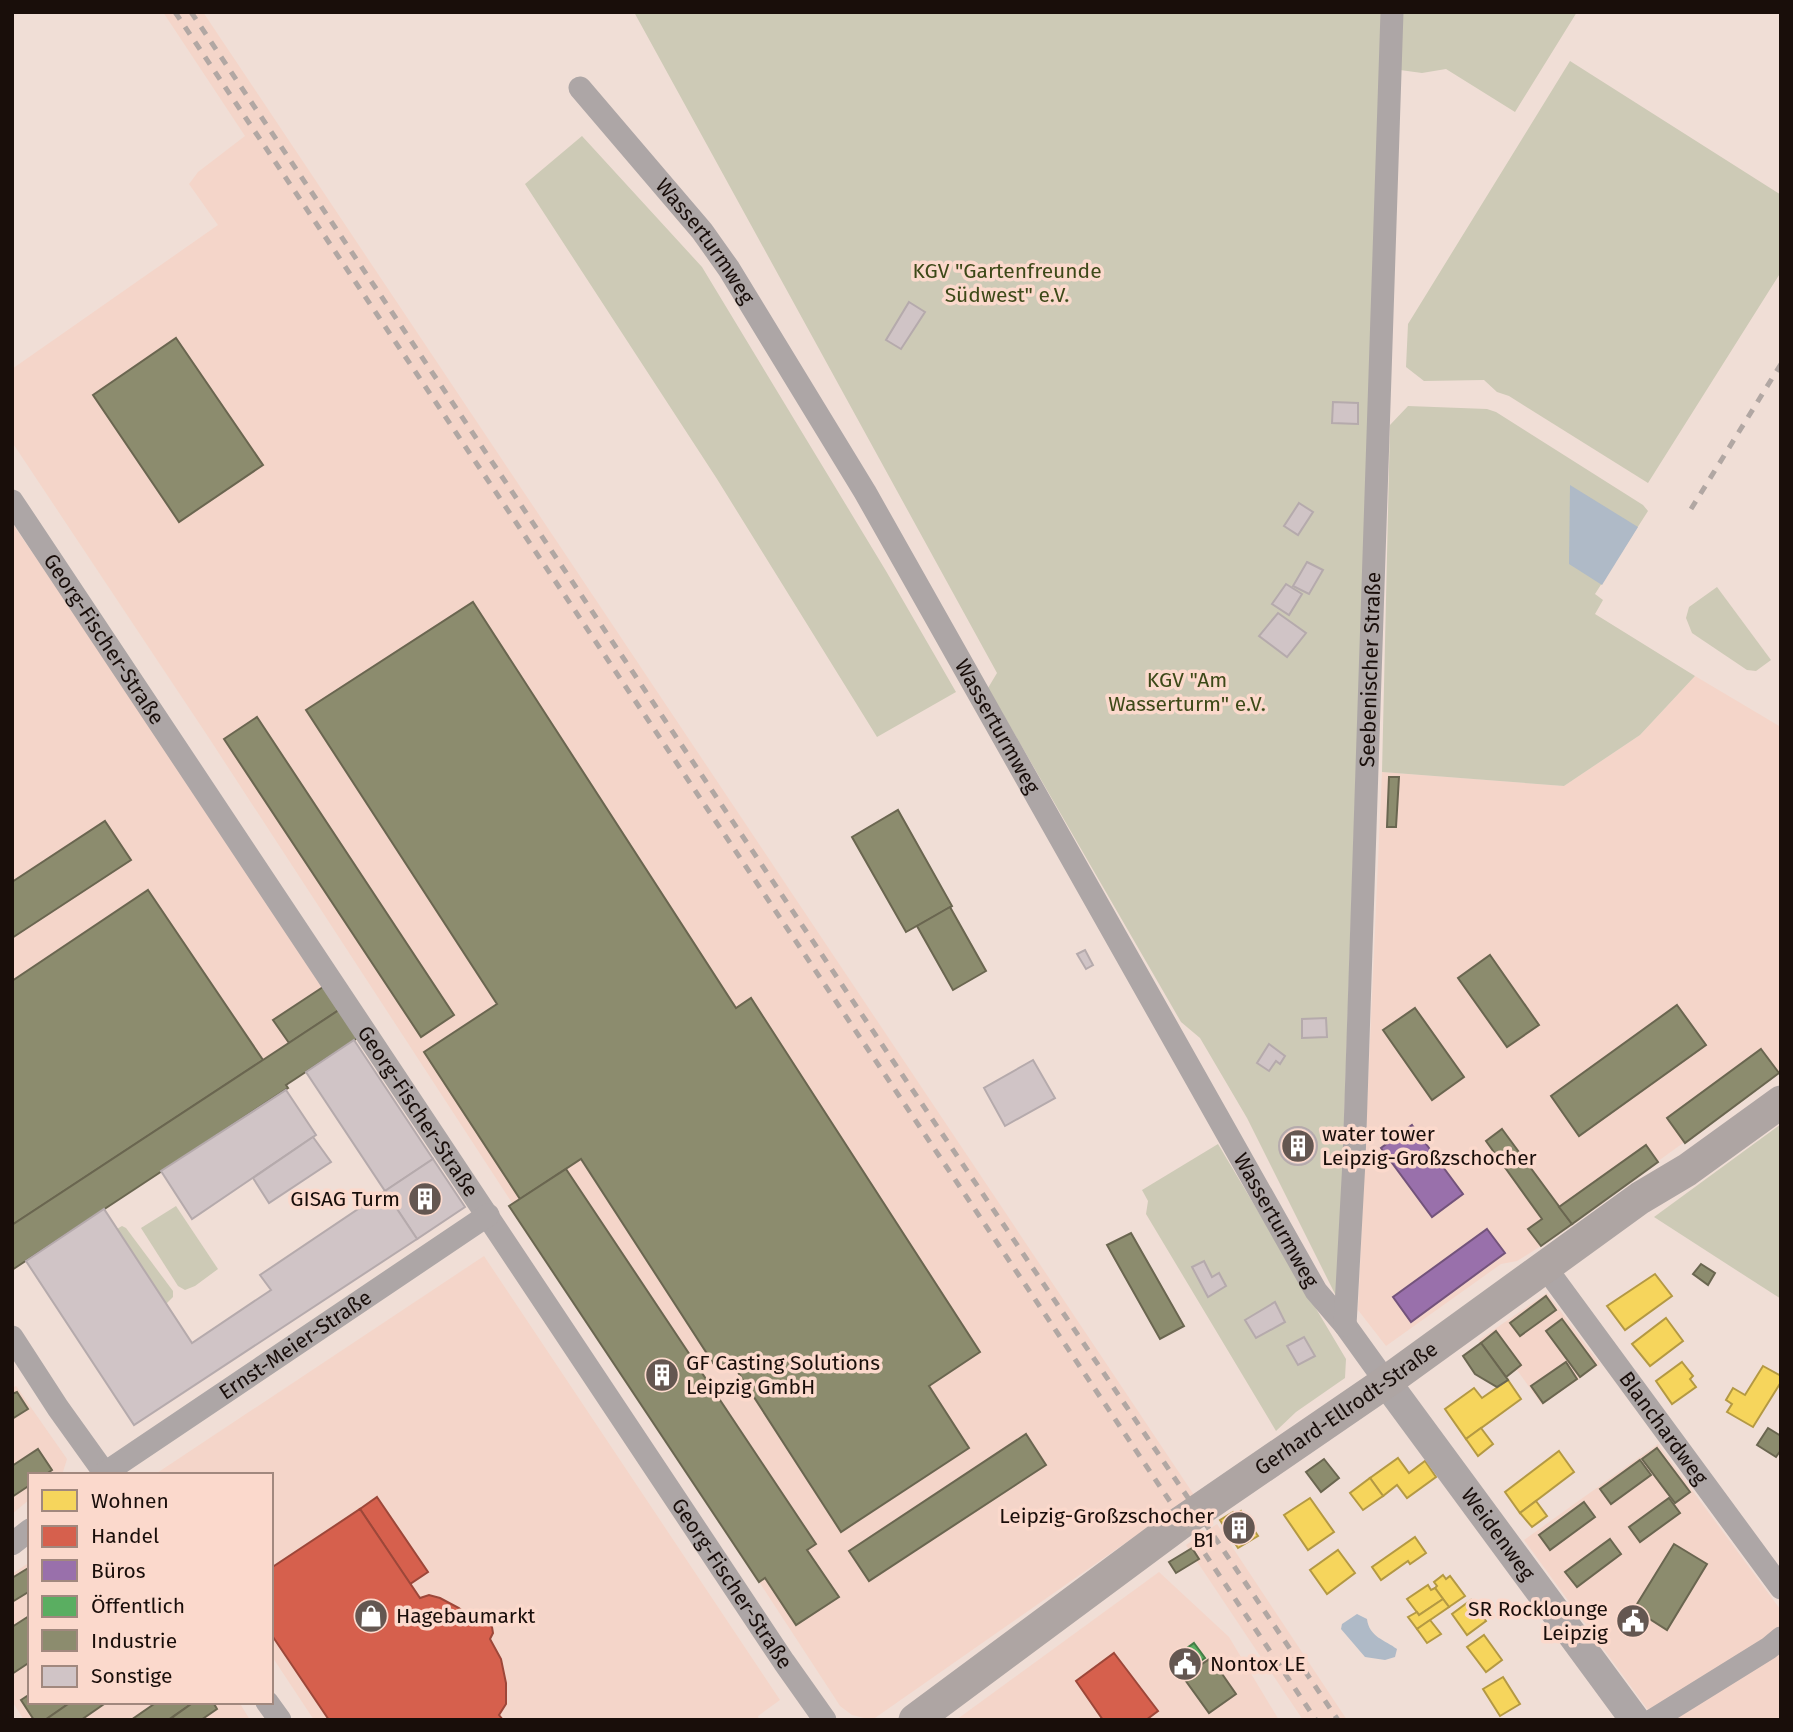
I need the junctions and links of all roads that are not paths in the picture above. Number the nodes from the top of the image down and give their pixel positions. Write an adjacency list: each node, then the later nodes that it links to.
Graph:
1 (1392, 12): 7 (street, Seebenischer Straße)
2 (580, 88): 7 (street, Wasserturmweg)
3 (12, 501): 5 (street, Georg-Fischer-Straße)
4 (1781, 1102): 6 (main road, Gerhard-Ellrodt-Straße)
5 (488, 1215): 11 (street, Ernst-Meier-Straße); 18 (street, Georg-Fischer-Straße)
6 (1545, 1267): 9 (main road, Gerhard-Ellrodt-Straße); 14 (street, Blanchardweg)
7 (1345, 1325): 9 (street, Wasserturmweg)
8 (12, 1337): 10 (street)
9 (1386, 1382): 19 (main road, Gerhard-Ellrodt-Straße); 20 (street, Weidenweg)
10 (103, 1473)
11 (105, 1473)
12 (28, 1532): 13 (street)
13 (12, 1544)
14 (1781, 1588)
15 (1781, 1638): 21 (street)
16 (268, 1704): 17 (street)
17 (280, 1720)
18 (825, 1720)
19 (915, 1720)
20 (1635, 1720)
21 (1653, 1720)

